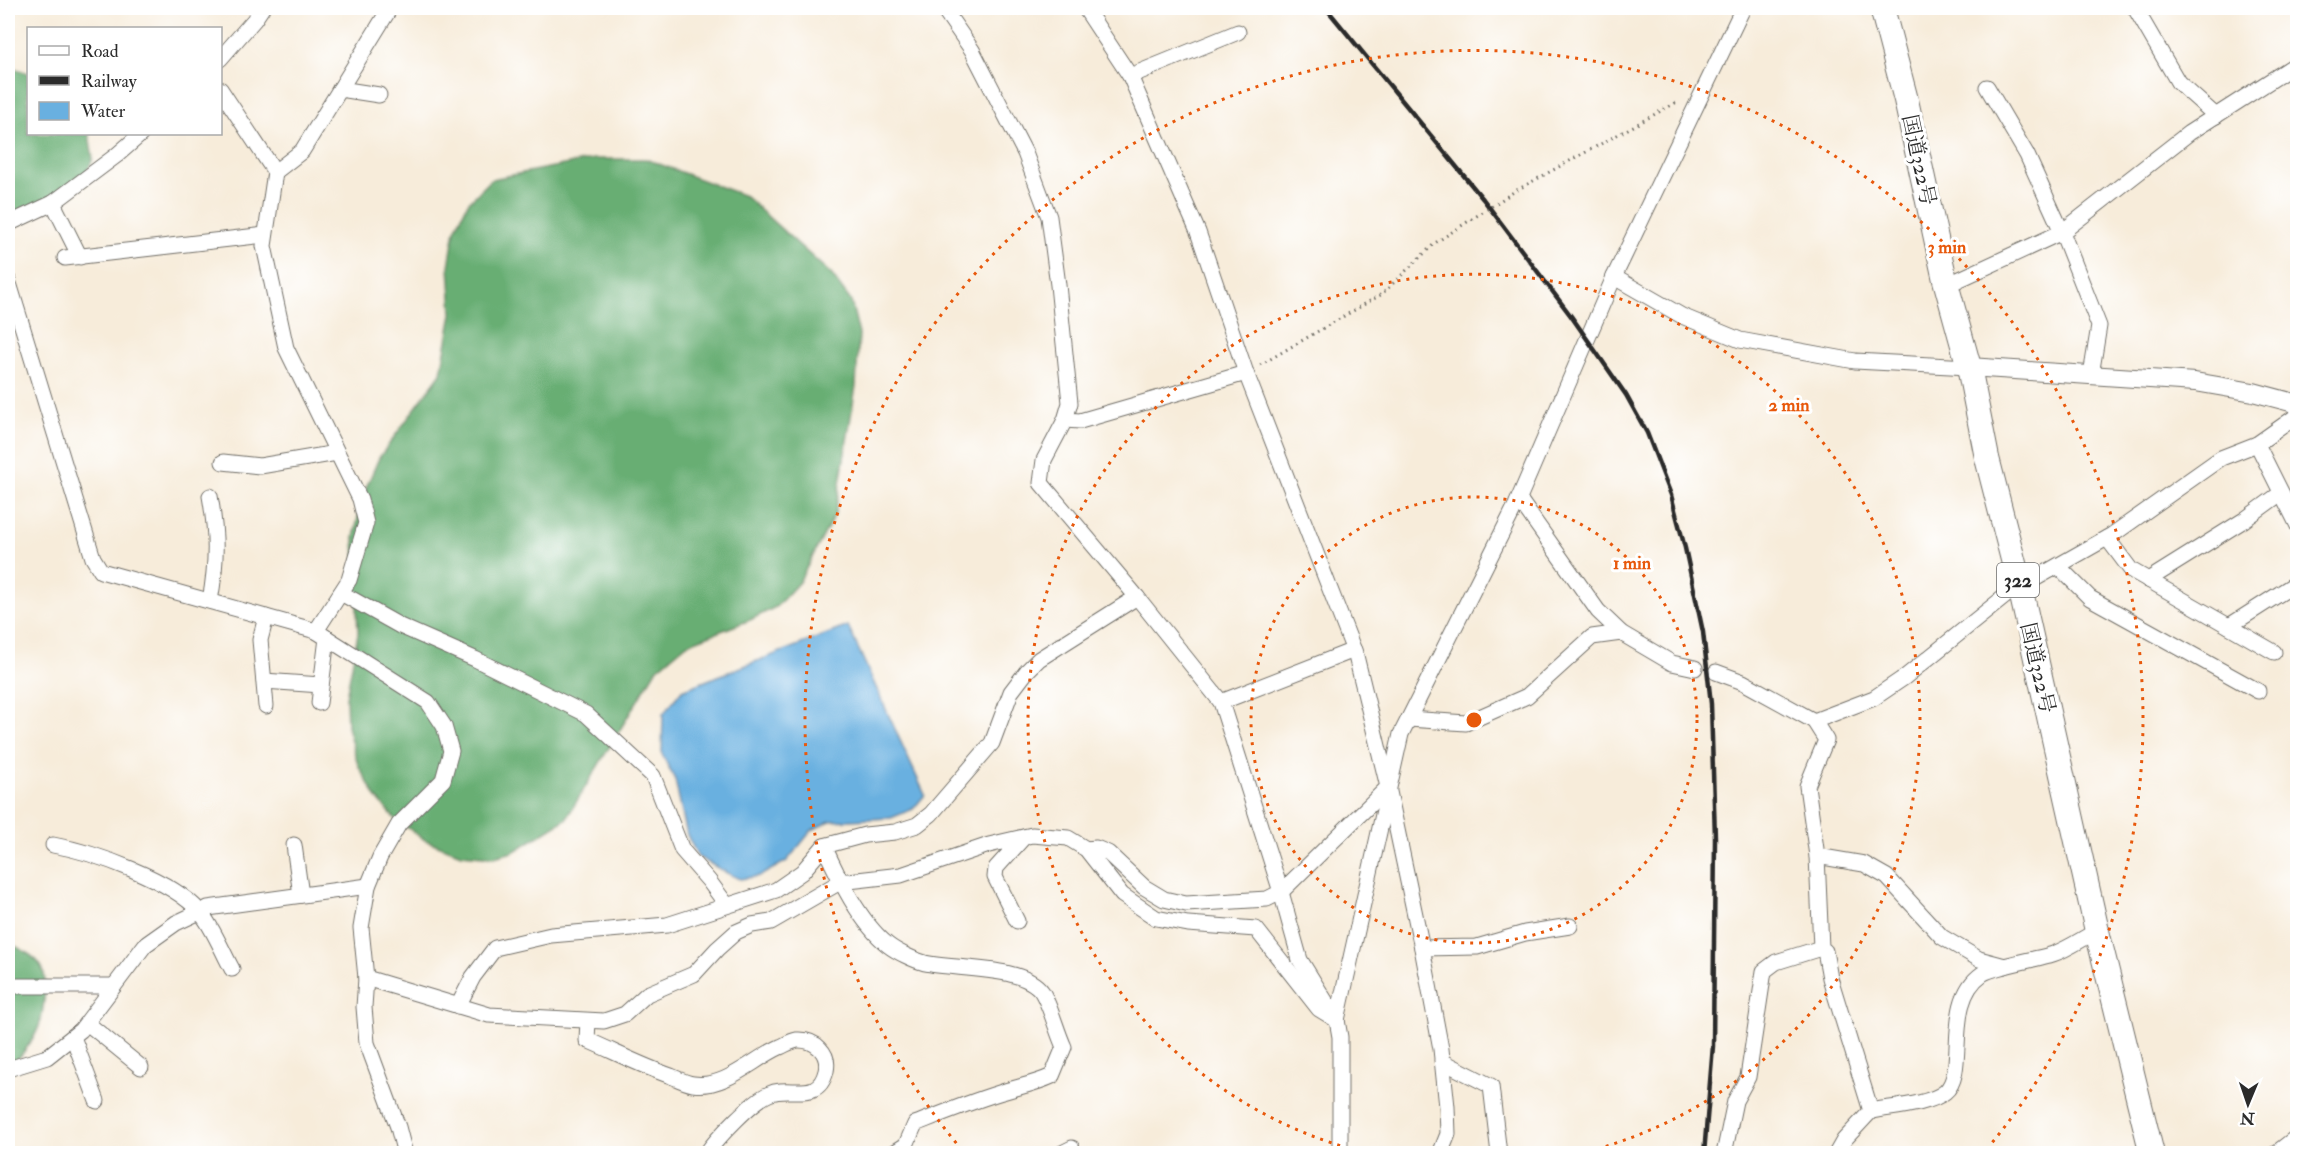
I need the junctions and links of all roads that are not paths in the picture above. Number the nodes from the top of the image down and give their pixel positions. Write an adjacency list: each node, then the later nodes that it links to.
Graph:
1 (262, 8): 9 (street)
2 (390, 8): 13 (street)
3 (943, 8): 31 (street)
4 (1085, 8): 11 (street)
5 (1743, 8): 23 (street)
6 (1882, 8): 25 (highway, 国道322号 / 322)
7 (2135, 8): 16 (street)
8 (1238, 32): 11 (street)
9 (222, 57)
10 (2298, 63): 16 (street)
11 (1130, 76): 27 (street)
12 (1987, 87): 21 (street)
13 (340, 89): 15 (street); 18 (street)
14 (222, 92): 18 (street)
15 (379, 95)
16 (2216, 116): 21 (street)
17 (140, 135): 19 (street)
18 (275, 171): 22 (street)
19 (52, 203): 20 (street); 22 (street)
20 (8, 224)
21 (2062, 232): 25 (street); 28 (street)
22 (265, 235): 33 (street)
23 (1614, 277): 26 (street); 37 (street)
24 (8, 280): 46 (street)
25 (1947, 285): 26 (highway, 国道322号 / 322)
26 (1969, 367): 28 (street); 43 (highway, 国道322号 / 322)
27 (1246, 373): 31 (street); 51 (street)
28 (2091, 375): 29 (street)
29 (2298, 404)
30 (2298, 415): 32 (street)
31 (1065, 420): 45 (street)
32 (2257, 444): 35 (street); 39 (street)
33 (338, 453): 34 (street); 44 (street)
34 (223, 462)
35 (2281, 493): 38 (street); 41 (street)
36 (210, 495): 46 (street)
37 (1519, 499): 49 (street); 61 (street)
38 (2298, 526)
39 (2107, 538): 40 (street); 41 (street)
40 (2058, 566): 43 (street); 57 (street)
41 (2148, 580): 48 (street)
42 (2298, 582): 48 (street)
43 (2020, 587): 62 (street); 78 (highway, 国道322号 / 322)
44 (341, 592): 50 (street); 74 (street)
45 (1137, 597): 59 (street); 67 (street)
46 (210, 601): 47 (street)
47 (266, 617): 50 (street); 55 (street)
48 (2229, 626): 52 (street)
49 (1621, 633): 53 (street); 61 (street)
50 (321, 634): 56 (street); 71 (street)
51 (1354, 650): 59 (street); 63 (street)
52 (2274, 652)
53 (1695, 668)
54 (1716, 672): 62 (street)
55 (264, 681): 56 (street); 60 (street)
56 (321, 685): 58 (street)
57 (2258, 691)
58 (319, 702)
59 (1221, 702): 72 (street)
60 (266, 706)
61 (1409, 719): 63 (street)
62 (1814, 721): 69 (street)
63 (1389, 787): 72 (street); 79 (street); 87 (street)
64 (1024, 837): 68 (street); 70 (street); 76 (street)
65 (53, 845): 75 (street)
66 (294, 845): 73 (street)
67 (824, 846): 70 (street); 74 (street)
68 (1086, 849): 72 (street); 87 (street)
69 (1817, 856): 80 (street); 81 (street)
70 (840, 882): 88 (street); 99 (street)
71 (368, 886): 73 (street); 83 (street)
72 (1281, 892): 87 (street)
73 (301, 895): 75 (street)
74 (726, 904): 86 (street)
75 (200, 912): 82 (street); 85 (street)
76 (1017, 921)
77 (1570, 926): 79 (street)
78 (2097, 931): 81 (street); 105 (highway, 国道322号 / 322)
79 (1422, 948): 91 (street)
80 (1821, 948): 95 (street); 103 (street)
81 (2008, 967): 95 (street)
82 (232, 969)
83 (366, 978): 86 (street); 97 (street)
84 (8, 986): 85 (street)
85 (114, 986): 89 (street)
86 (458, 1006): 88 (street)
87 (1337, 1020): 100 (street)
88 (588, 1021): 98 (street)
89 (87, 1023): 90 (street); 92 (street)
90 (73, 1037): 93 (street); 94 (street)
91 (1442, 1061): 101 (street); 102 (street)
92 (141, 1067)
93 (8, 1070)
94 (97, 1101)
95 (1871, 1111): 104 (street)
96 (2298, 1136): 106 (street)
97 (405, 1154)
98 (706, 1154)
99 (892, 1154)
100 (1341, 1154)
101 (1440, 1154)
102 (1499, 1154)
103 (1724, 1154)
104 (1836, 1154)
105 (2152, 1154)
106 (2275, 1154)

